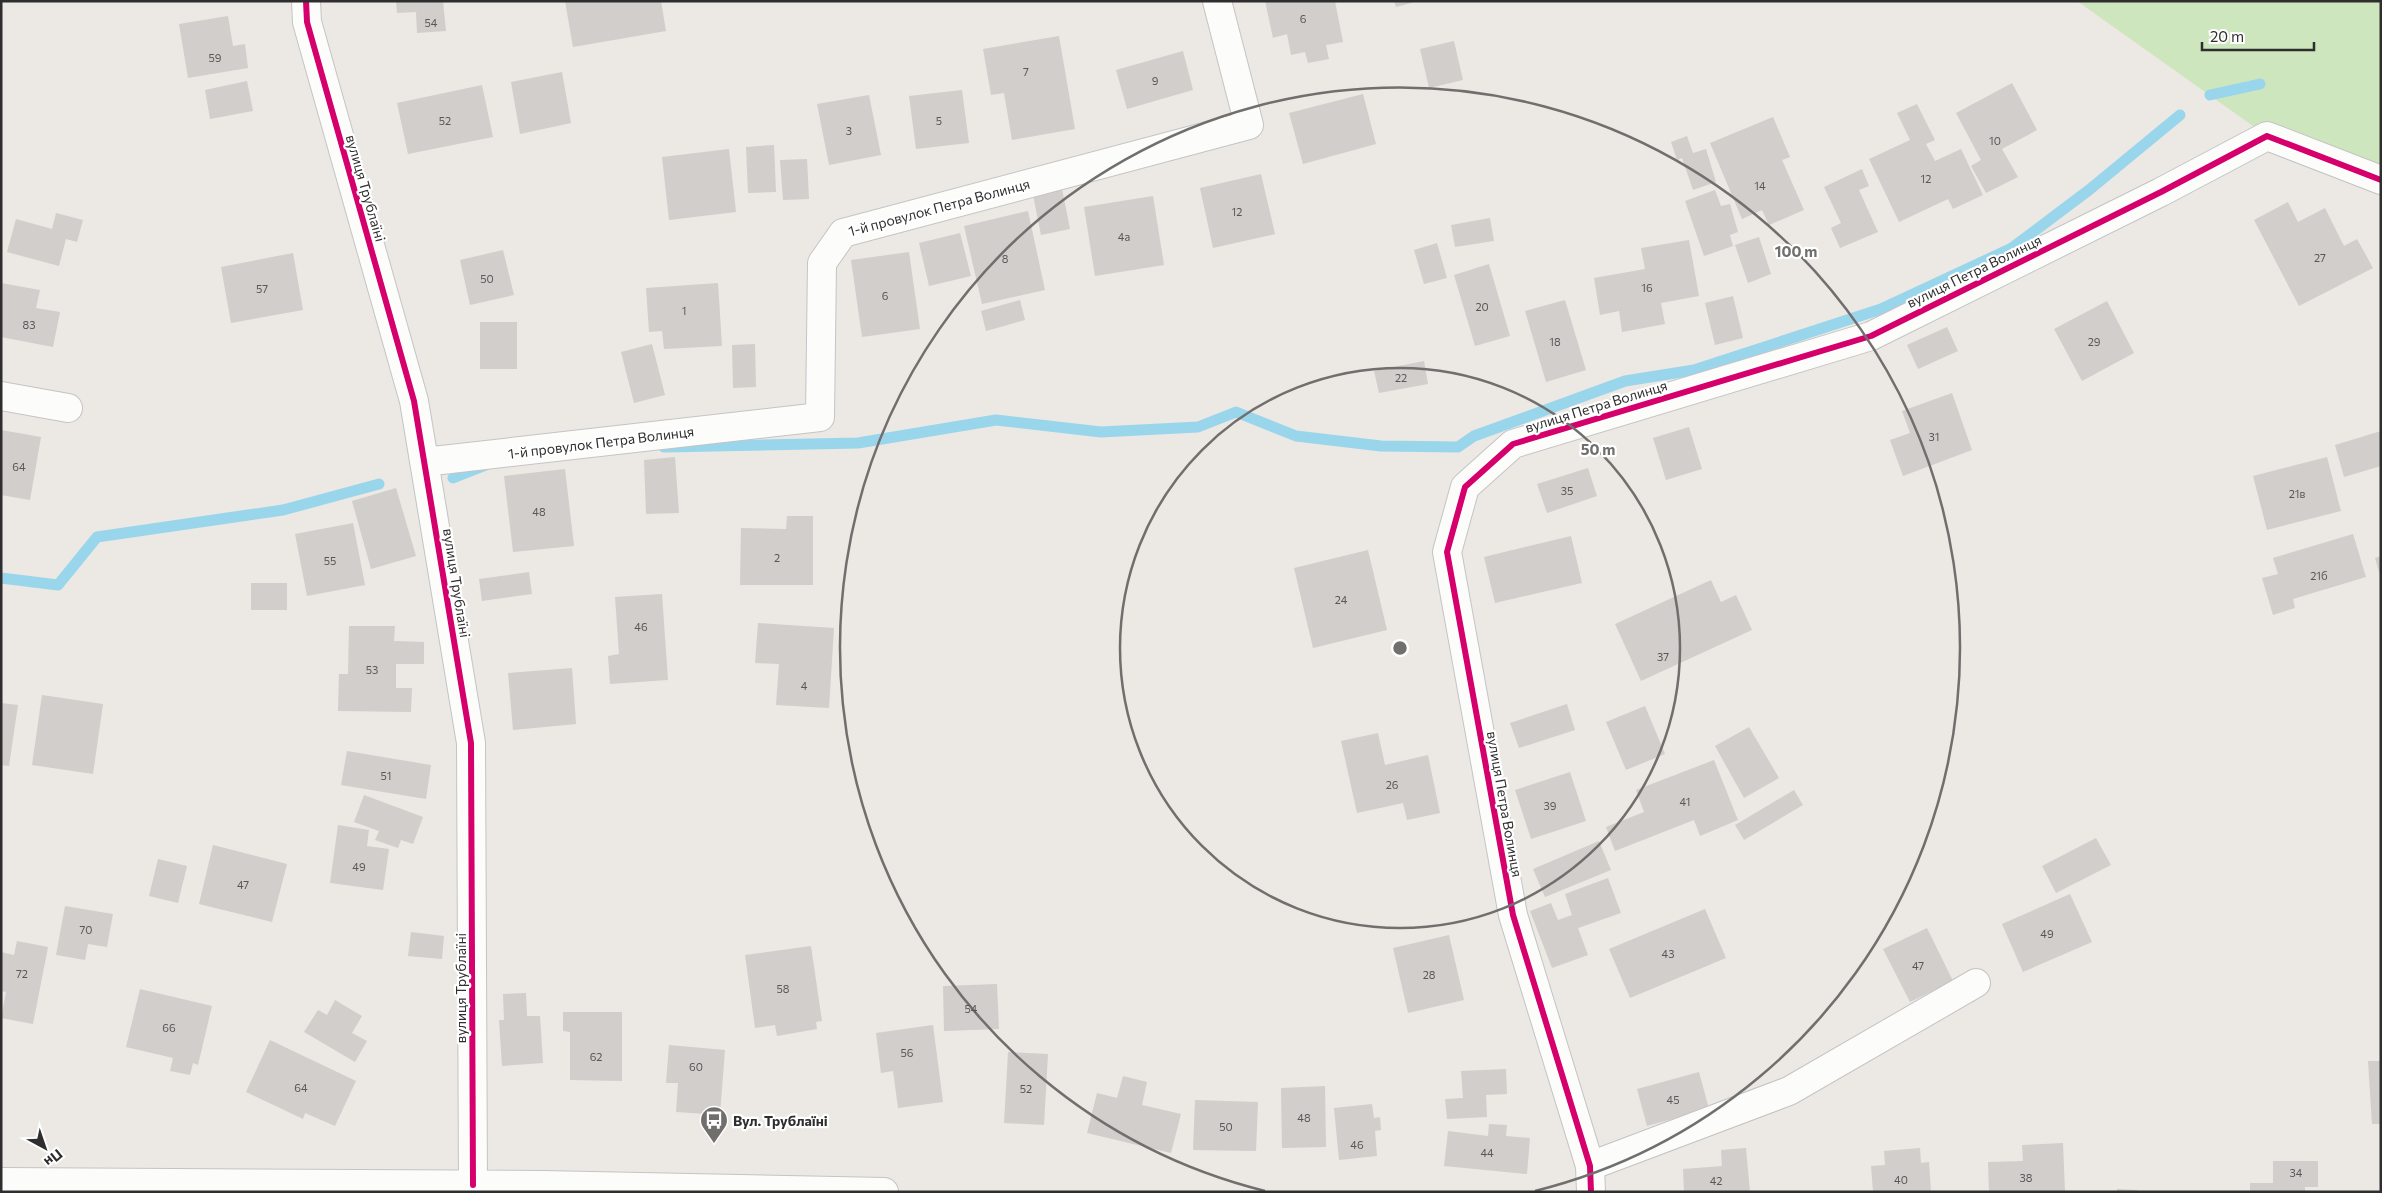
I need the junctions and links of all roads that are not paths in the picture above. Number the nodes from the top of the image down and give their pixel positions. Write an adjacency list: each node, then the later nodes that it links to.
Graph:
1 (306, 1): 6 (street, вулиця Трублаїні)
2 (1216, 1): 6 (street, 1-й провулок Петра Волинця)
3 (2381, 180): 8 (street, вулиця Петра Волинця)
4 (1, 396): 5 (street)
5 (68, 408)
6 (424, 462): 10 (street, вулиця Трублаїні)
7 (1976, 983): 8 (street)
8 (1590, 1179)
9 (1, 1182): 10 (street)
10 (473, 1185): 11 (street)
11 (586, 1189): 12 (street)
12 (884, 1192)

